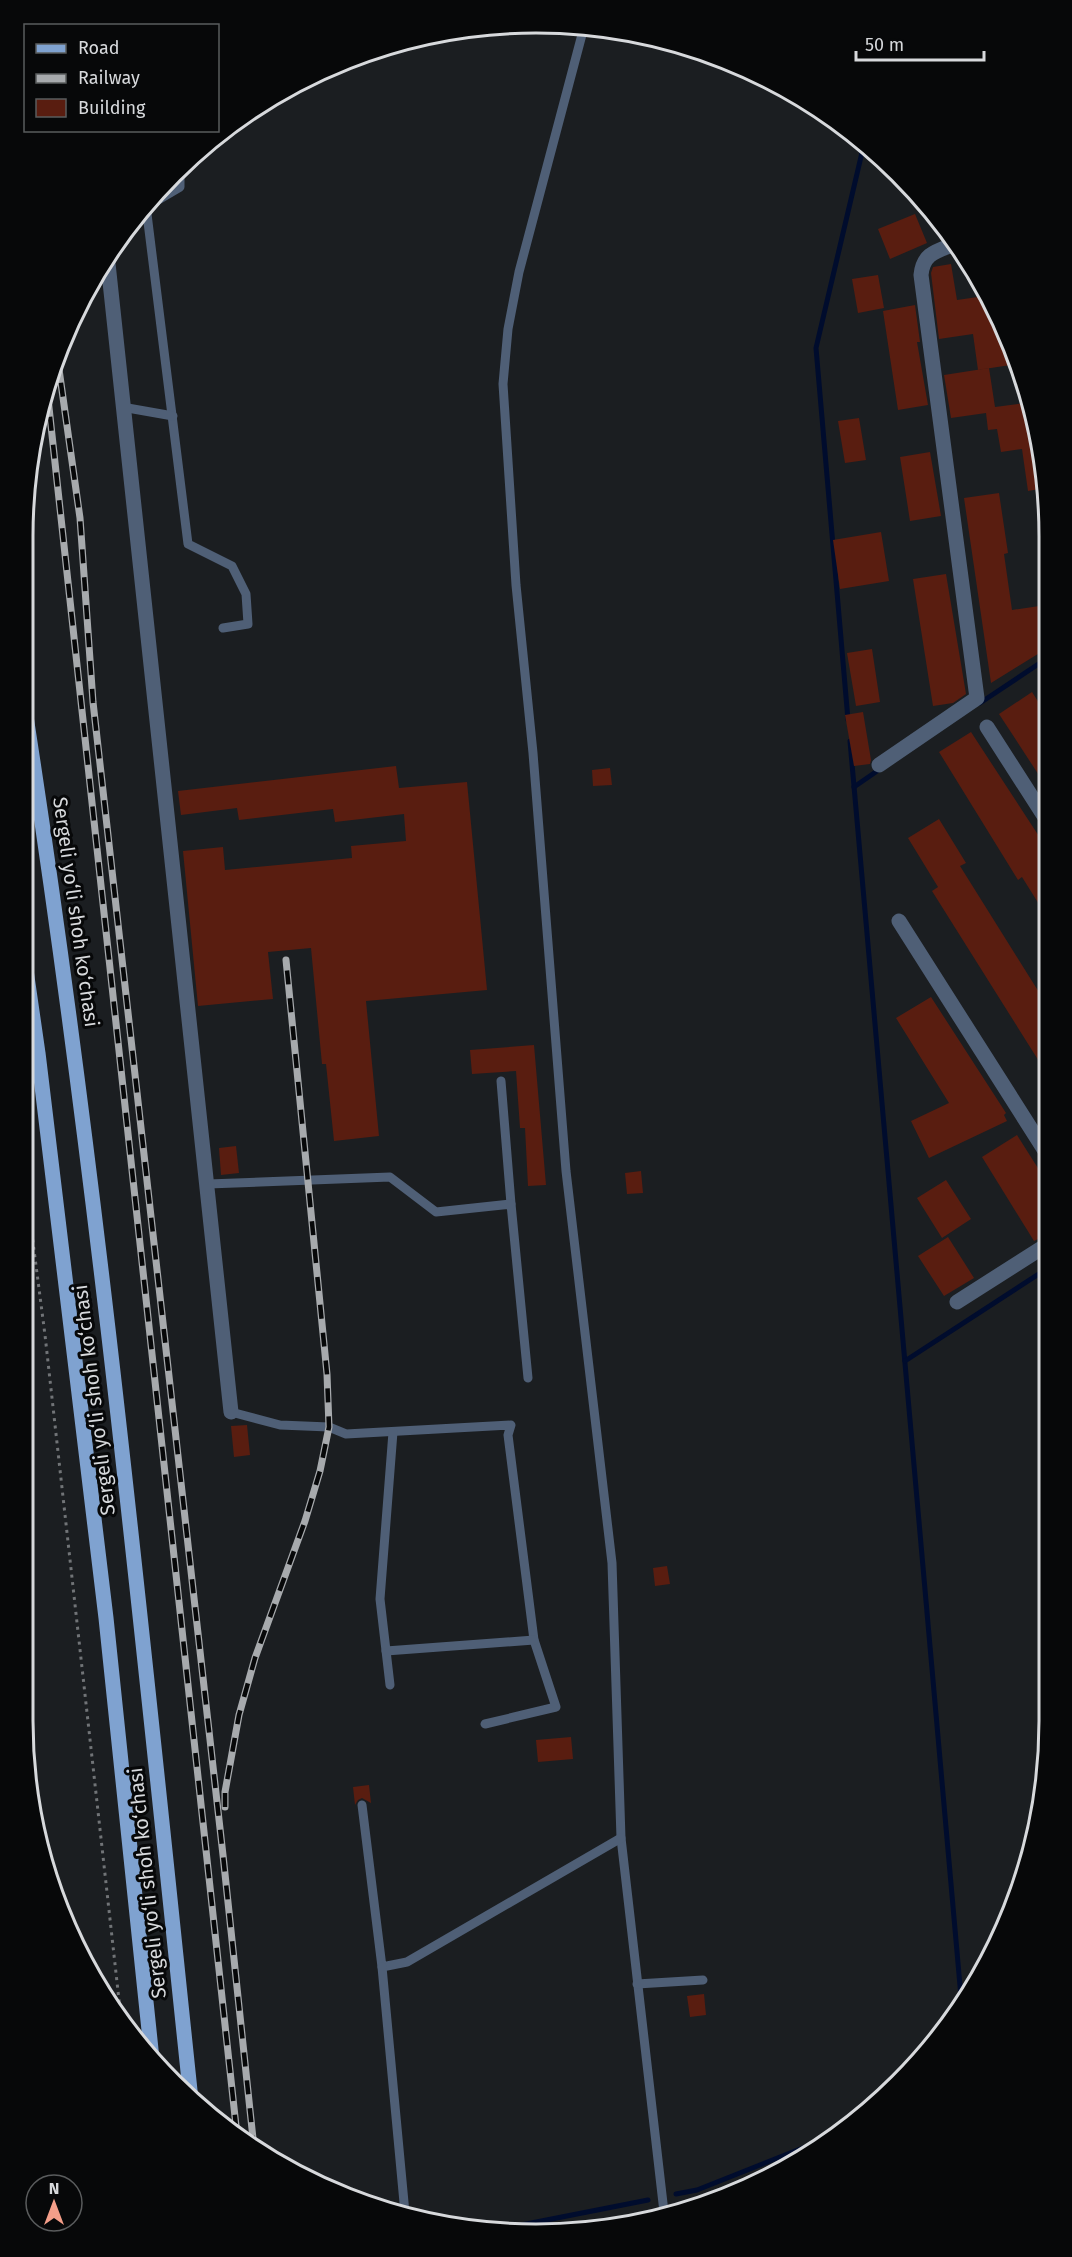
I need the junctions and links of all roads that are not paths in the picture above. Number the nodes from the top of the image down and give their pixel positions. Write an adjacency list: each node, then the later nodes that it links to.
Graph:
1 (582, 35): 30 (lane)
2 (180, 180): 3 (lane)
3 (166, 195)
4 (147, 217): 8 (lane)
5 (947, 247): 11 (street)
6 (109, 271): 7 (street)
7 (122, 407): 8 (lane); 18 (street)
8 (173, 416): 9 (lane)
9 (223, 628)
10 (987, 727): 13 (street)
11 (879, 765)
12 (33, 771): 35 (main road, Sergeli yo‘li shoh ko‘chasi)
13 (1039, 808)
14 (899, 921): 17 (street)
15 (33, 1020): 34 (main road, Sergeli yo‘li shoh ko‘chasi)
16 (501, 1081): 19 (lane)
17 (1039, 1141)
18 (208, 1184): 19 (lane); 23 (street)
19 (511, 1204): 22 (lane)
20 (1039, 1250): 21 (street)
21 (957, 1302)
22 (528, 1378)
23 (231, 1412): 24 (lane)
24 (393, 1432): 25 (lane); 26 (lane)
25 (534, 1640): 26 (lane); 28 (lane)
26 (386, 1651): 27 (lane)
27 (390, 1685)
28 (485, 1724)
29 (362, 1804): 31 (lane)
30 (621, 1838): 31 (lane); 33 (lane)
31 (382, 1966): 36 (lane)
32 (703, 1980): 33 (lane)
33 (637, 1984): 37 (lane)
34 (150, 2044)
35 (190, 2086)
36 (404, 2206)
37 (663, 2208)

